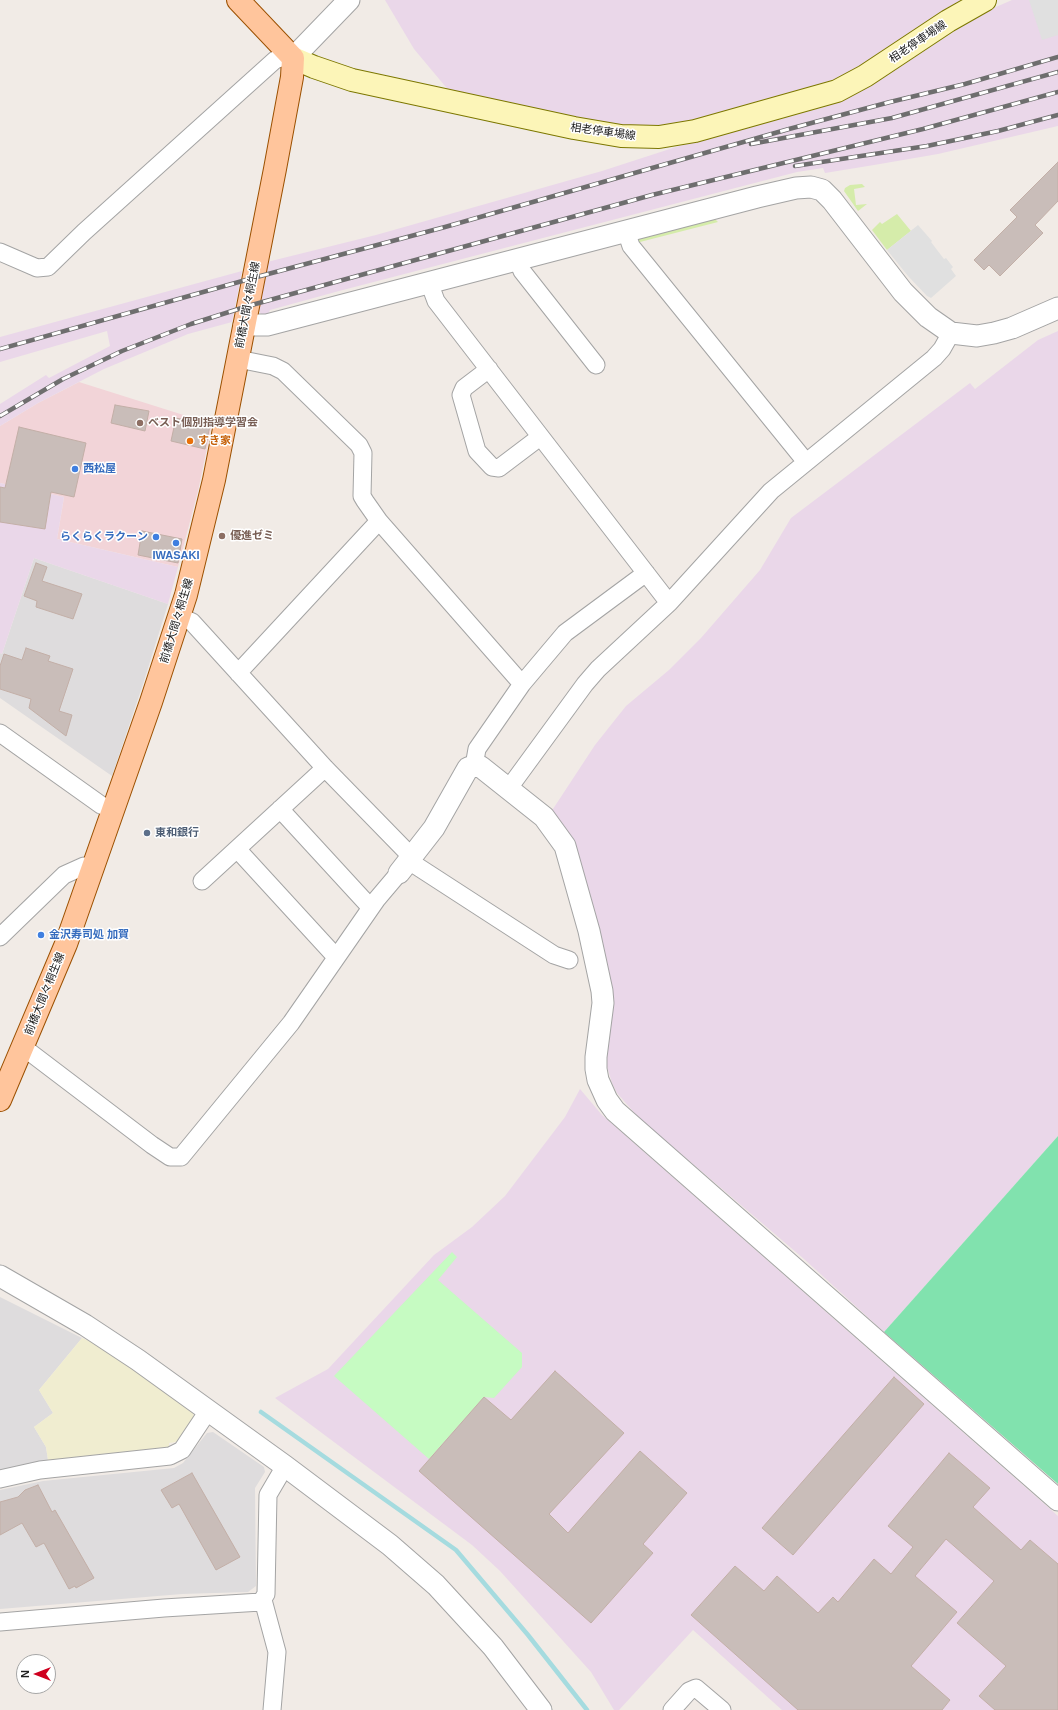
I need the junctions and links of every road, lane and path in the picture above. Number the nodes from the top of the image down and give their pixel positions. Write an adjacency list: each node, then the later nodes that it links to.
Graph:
1 (238, 0): 4 (main road)
2 (349, 0): 4 (street)
3 (985, 0): 4 (main road, 相老停車場線)
4 (293, 58): 6 (street); 10 (main road, 前橋大間々桐生線)
5 (626, 231): 7 (street); 11 (street); 16 (street)
6 (0, 252)
7 (517, 259): 8 (street); 13 (street)
8 (429, 282): 10 (street); 14 (street)
9 (1058, 308): 11 (street)
10 (244, 325): 12 (main road, 前橋大間々桐生線)
11 (951, 333): 16 (street)
12 (238, 358): 17 (street); 20 (main road, 前橋大間々桐生線)
13 (596, 365)
14 (489, 369): 15 (street); 15 (street)
15 (540, 437): 18 (street)
16 (806, 462): 19 (street)
17 (379, 521): 21 (street); 22 (street)
18 (646, 573): 19 (street); 22 (street)
19 (669, 603): 26 (street)
20 (180, 616): 21 (street); 28 (main road, 前橋大間々桐生線)
21 (238, 673): 25 (street)
22 (522, 684): 24 (street)
23 (0, 733): 28 (street)
24 (474, 766): 26 (street); 30 (street)
25 (325, 768): 27 (street); 30 (street)
26 (509, 788): 43 (street)
27 (280, 809): 29 (street); 33 (street)
28 (114, 810): 31 (main road, 前橋大間々桐生線)
29 (237, 849): 32 (street); 35 (street)
30 (407, 863): 33 (street); 36 (street)
31 (93, 868): 34 (street); 37 (main road, 前橋大間々桐生線)
32 (202, 881)
33 (372, 908): 35 (street)
34 (0, 937)
35 (336, 957): 37 (street)
36 (569, 960)
37 (23, 1047): 38 (main road, 前橋大間々桐生線)
38 (0, 1100)
39 (0, 1276): 40 (street)
40 (208, 1411): 41 (street); 42 (street)
41 (285, 1466): 44 (street); 47 (street)
42 (0, 1479)
43 (1058, 1500)
44 (263, 1600): 45 (street); 46 (street)
45 (0, 1622)
46 (272, 1710)
47 (541, 1710)
48 (672, 1710): 49 (street)
49 (722, 1710)

